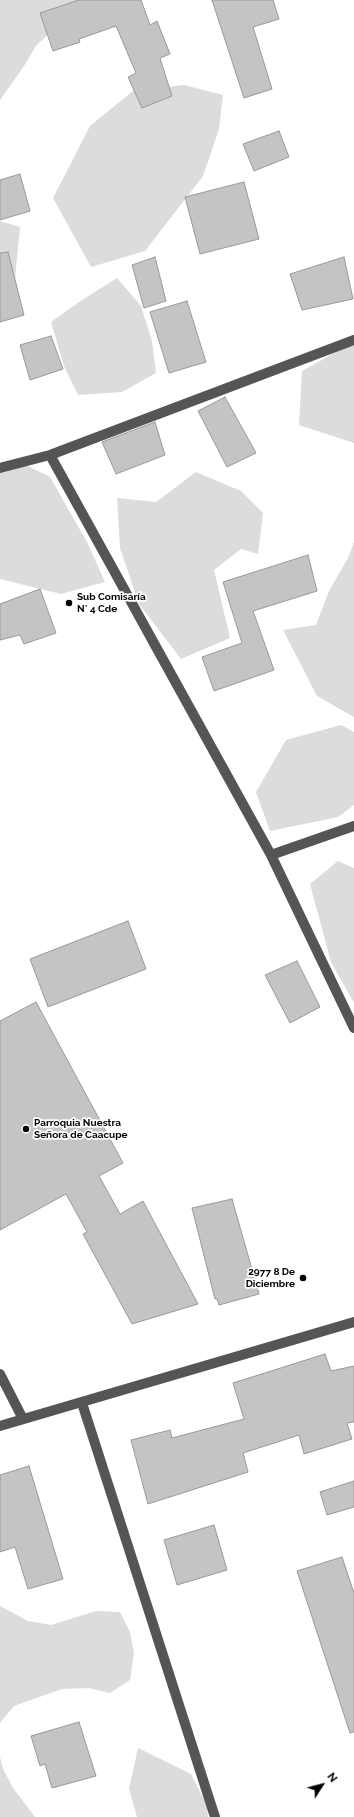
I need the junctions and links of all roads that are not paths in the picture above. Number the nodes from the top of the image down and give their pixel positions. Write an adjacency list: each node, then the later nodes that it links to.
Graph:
1 (354, 340): 2 (street)
2 (50, 454): 3 (street); 5 (street)
3 (0, 468)
4 (354, 826): 5 (street)
5 (272, 855): 6 (street)
6 (354, 1028)
7 (354, 1322): 9 (street)
8 (0, 1374): 10 (street)
9 (82, 1403): 10 (street); 12 (street)
10 (23, 1419): 11 (street)
11 (0, 1426)
12 (215, 1817)

